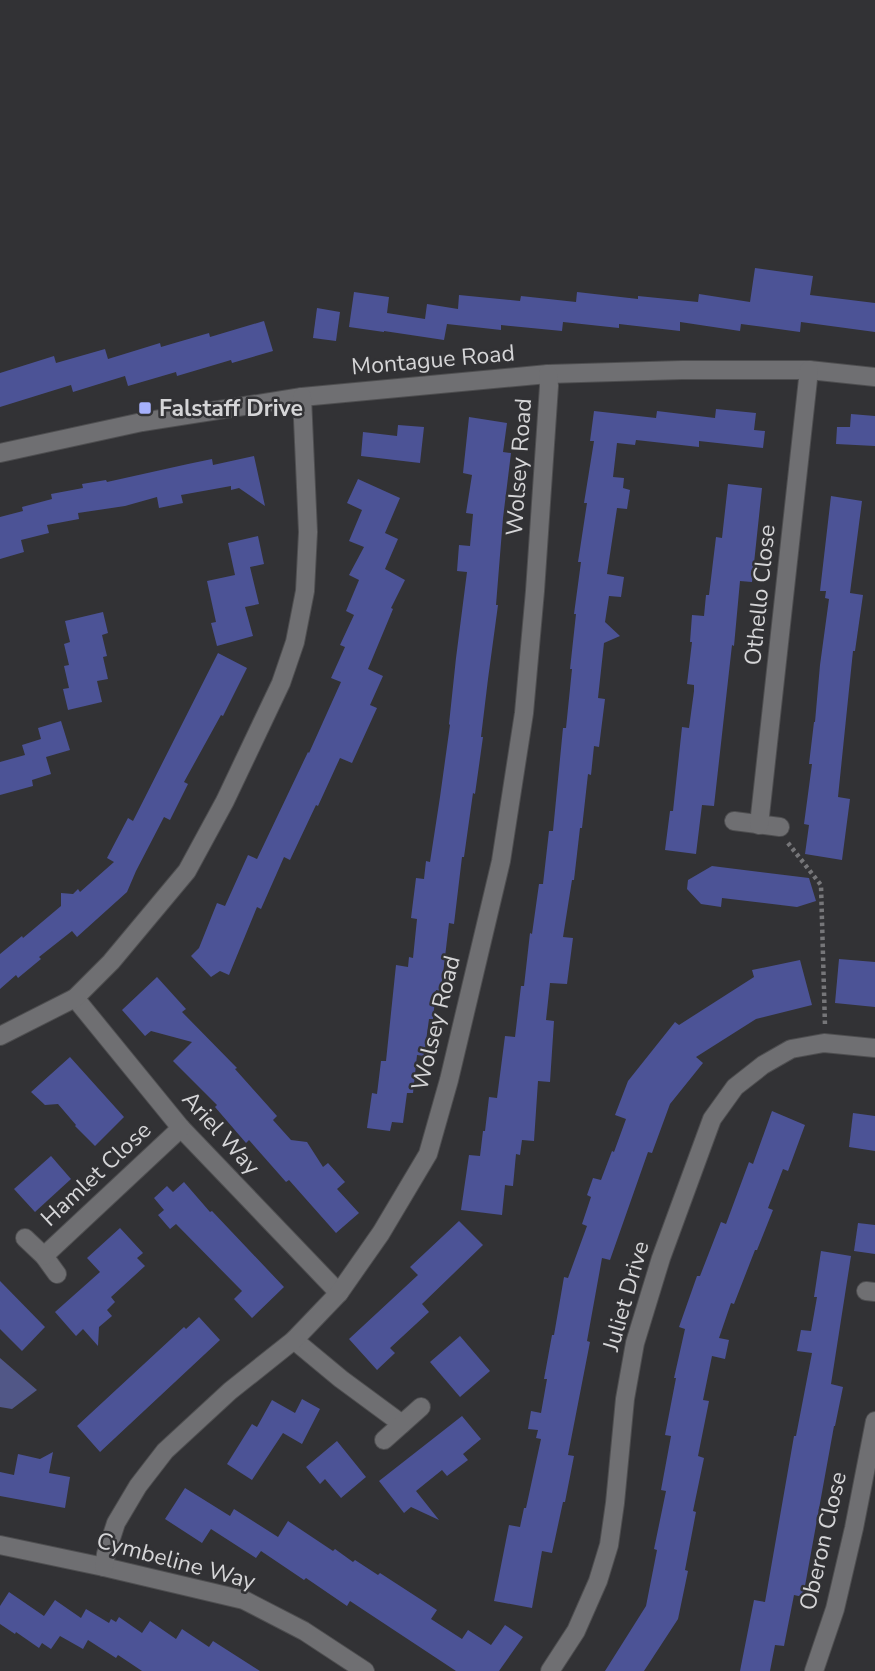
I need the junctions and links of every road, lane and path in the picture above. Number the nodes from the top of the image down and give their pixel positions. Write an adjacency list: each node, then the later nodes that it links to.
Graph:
1 (809, 370): 2 (street, Montague Road); 3 (street, Montague Road); 7 (street, Othello Close)
2 (548, 374): 4 (street, Montague Road); 17 (street, Wolsey Road)
3 (875, 377)
4 (302, 397): 5 (street, Montague Road); 9 (street)
5 (0, 453)
6 (734, 821): 7 (street)
7 (759, 825): 8 (street)
8 (780, 827): 11 (path)
9 (75, 998): 10 (street); 13 (street, Ariel Way)
10 (0, 1036)
11 (824, 1043): 12 (street, Juliet Drive); 26 (street, Juliet Drive)
12 (875, 1048)
13 (181, 1128): 15 (street, Hamlet Close); 17 (street, Ariel Way)
14 (25, 1238): 15 (street, Hamlet Close)
15 (44, 1256): 16 (street, Hamlet Close)
16 (57, 1274)
17 (339, 1293): 18 (street, Wolsey Road)
18 (294, 1340): 21 (street); 24 (street, Wolsey Road)
19 (421, 1407): 21 (street)
20 (875, 1421): 27 (street, Oberon Close)
21 (402, 1424): 22 (street)
22 (384, 1440)
23 (0, 1545): 24 (street, Cymbeline Way)
24 (104, 1567): 25 (street, Cymbeline Way)
25 (365, 1671)
26 (550, 1671)
27 (814, 1671)

